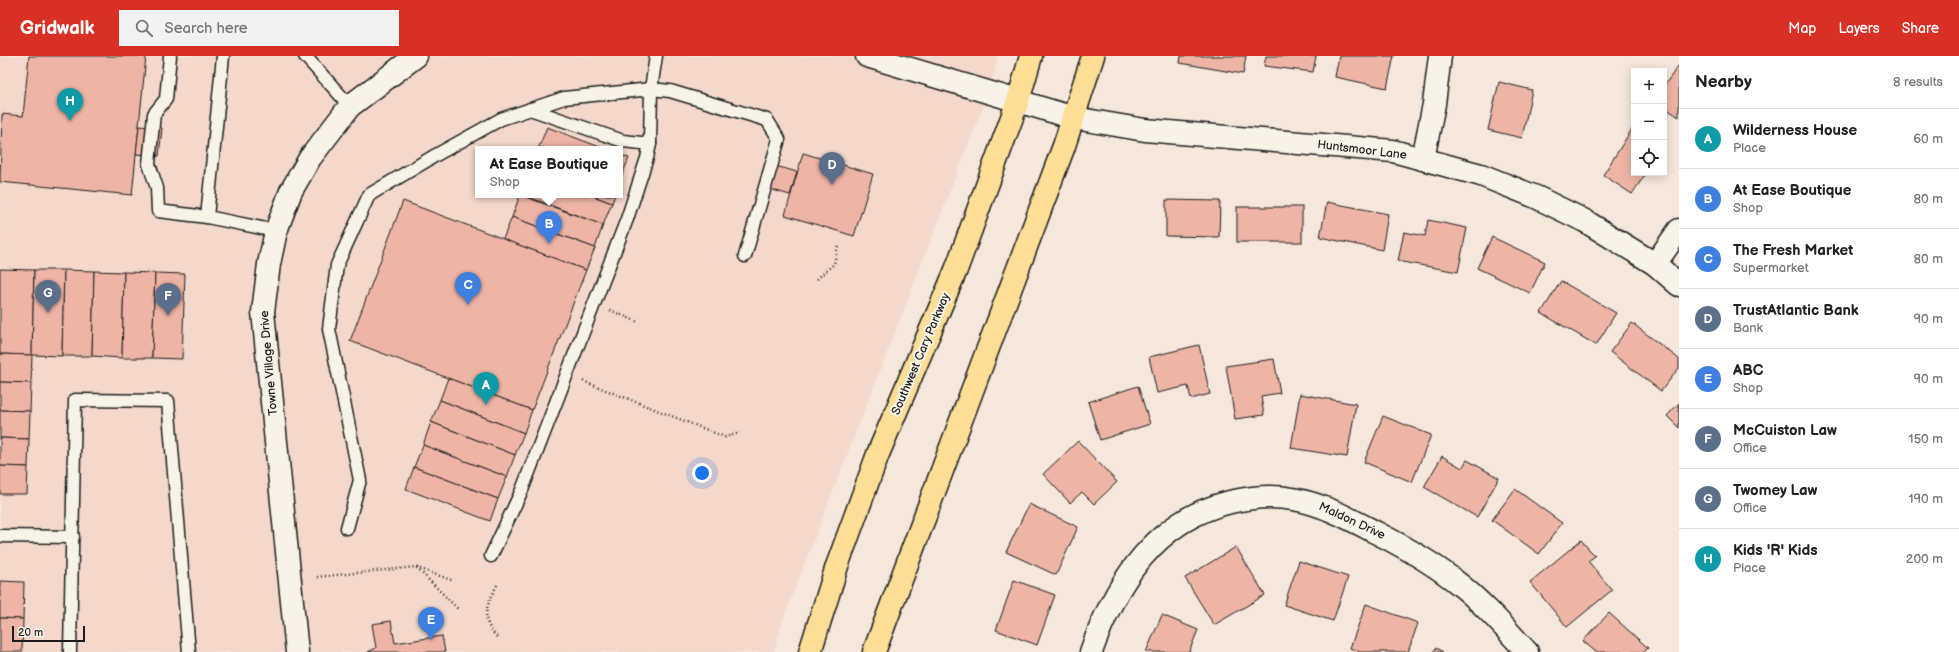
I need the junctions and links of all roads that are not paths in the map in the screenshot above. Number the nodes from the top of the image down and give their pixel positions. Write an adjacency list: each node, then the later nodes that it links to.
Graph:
1 (170, 56): 17 (lane)
2 (223, 56): 17 (lane)
3 (305, 56): 12 (lane)
4 (416, 56): 12 (street, Towne Village Drive)
5 (656, 56): 10 (lane)
6 (866, 56): 11 (street)
7 (1031, 56): 11 (main road, Southwest Cary Parkway)
8 (1093, 56): 14 (main road)
9 (1440, 56): 16 (street)
10 (651, 89): 13 (lane); 15 (lane); 20 (lane)
11 (1018, 101): 14 (street, Huntsmoor Lane); 30 (main road, Southwest Cary Parkway)
12 (350, 106): 19 (street, Towne Village Drive)
13 (530, 109): 15 (lane); 23 (lane)
14 (1074, 118): 16 (street, Huntsmoor Lane); 31 (main road)
15 (650, 144): 26 (lane)
16 (1423, 159): 21 (street, Huntsmoor Lane)
17 (207, 217): 19 (lane)
18 (1679, 230): 21 (street)
19 (276, 231): 29 (street, Towne Village Drive)
20 (745, 256)
21 (1655, 264): 22 (street, Huntsmoor Lane)
22 (1679, 285)
23 (347, 528)
24 (0, 536): 25 (lane)
25 (73, 537): 27 (lane); 28 (lane)
26 (491, 556)
27 (70, 652)
28 (188, 652)
29 (298, 652)
30 (810, 652)
31 (874, 652)
32 (1091, 652): 33 (street, Maldon Drive)
33 (1527, 652)

